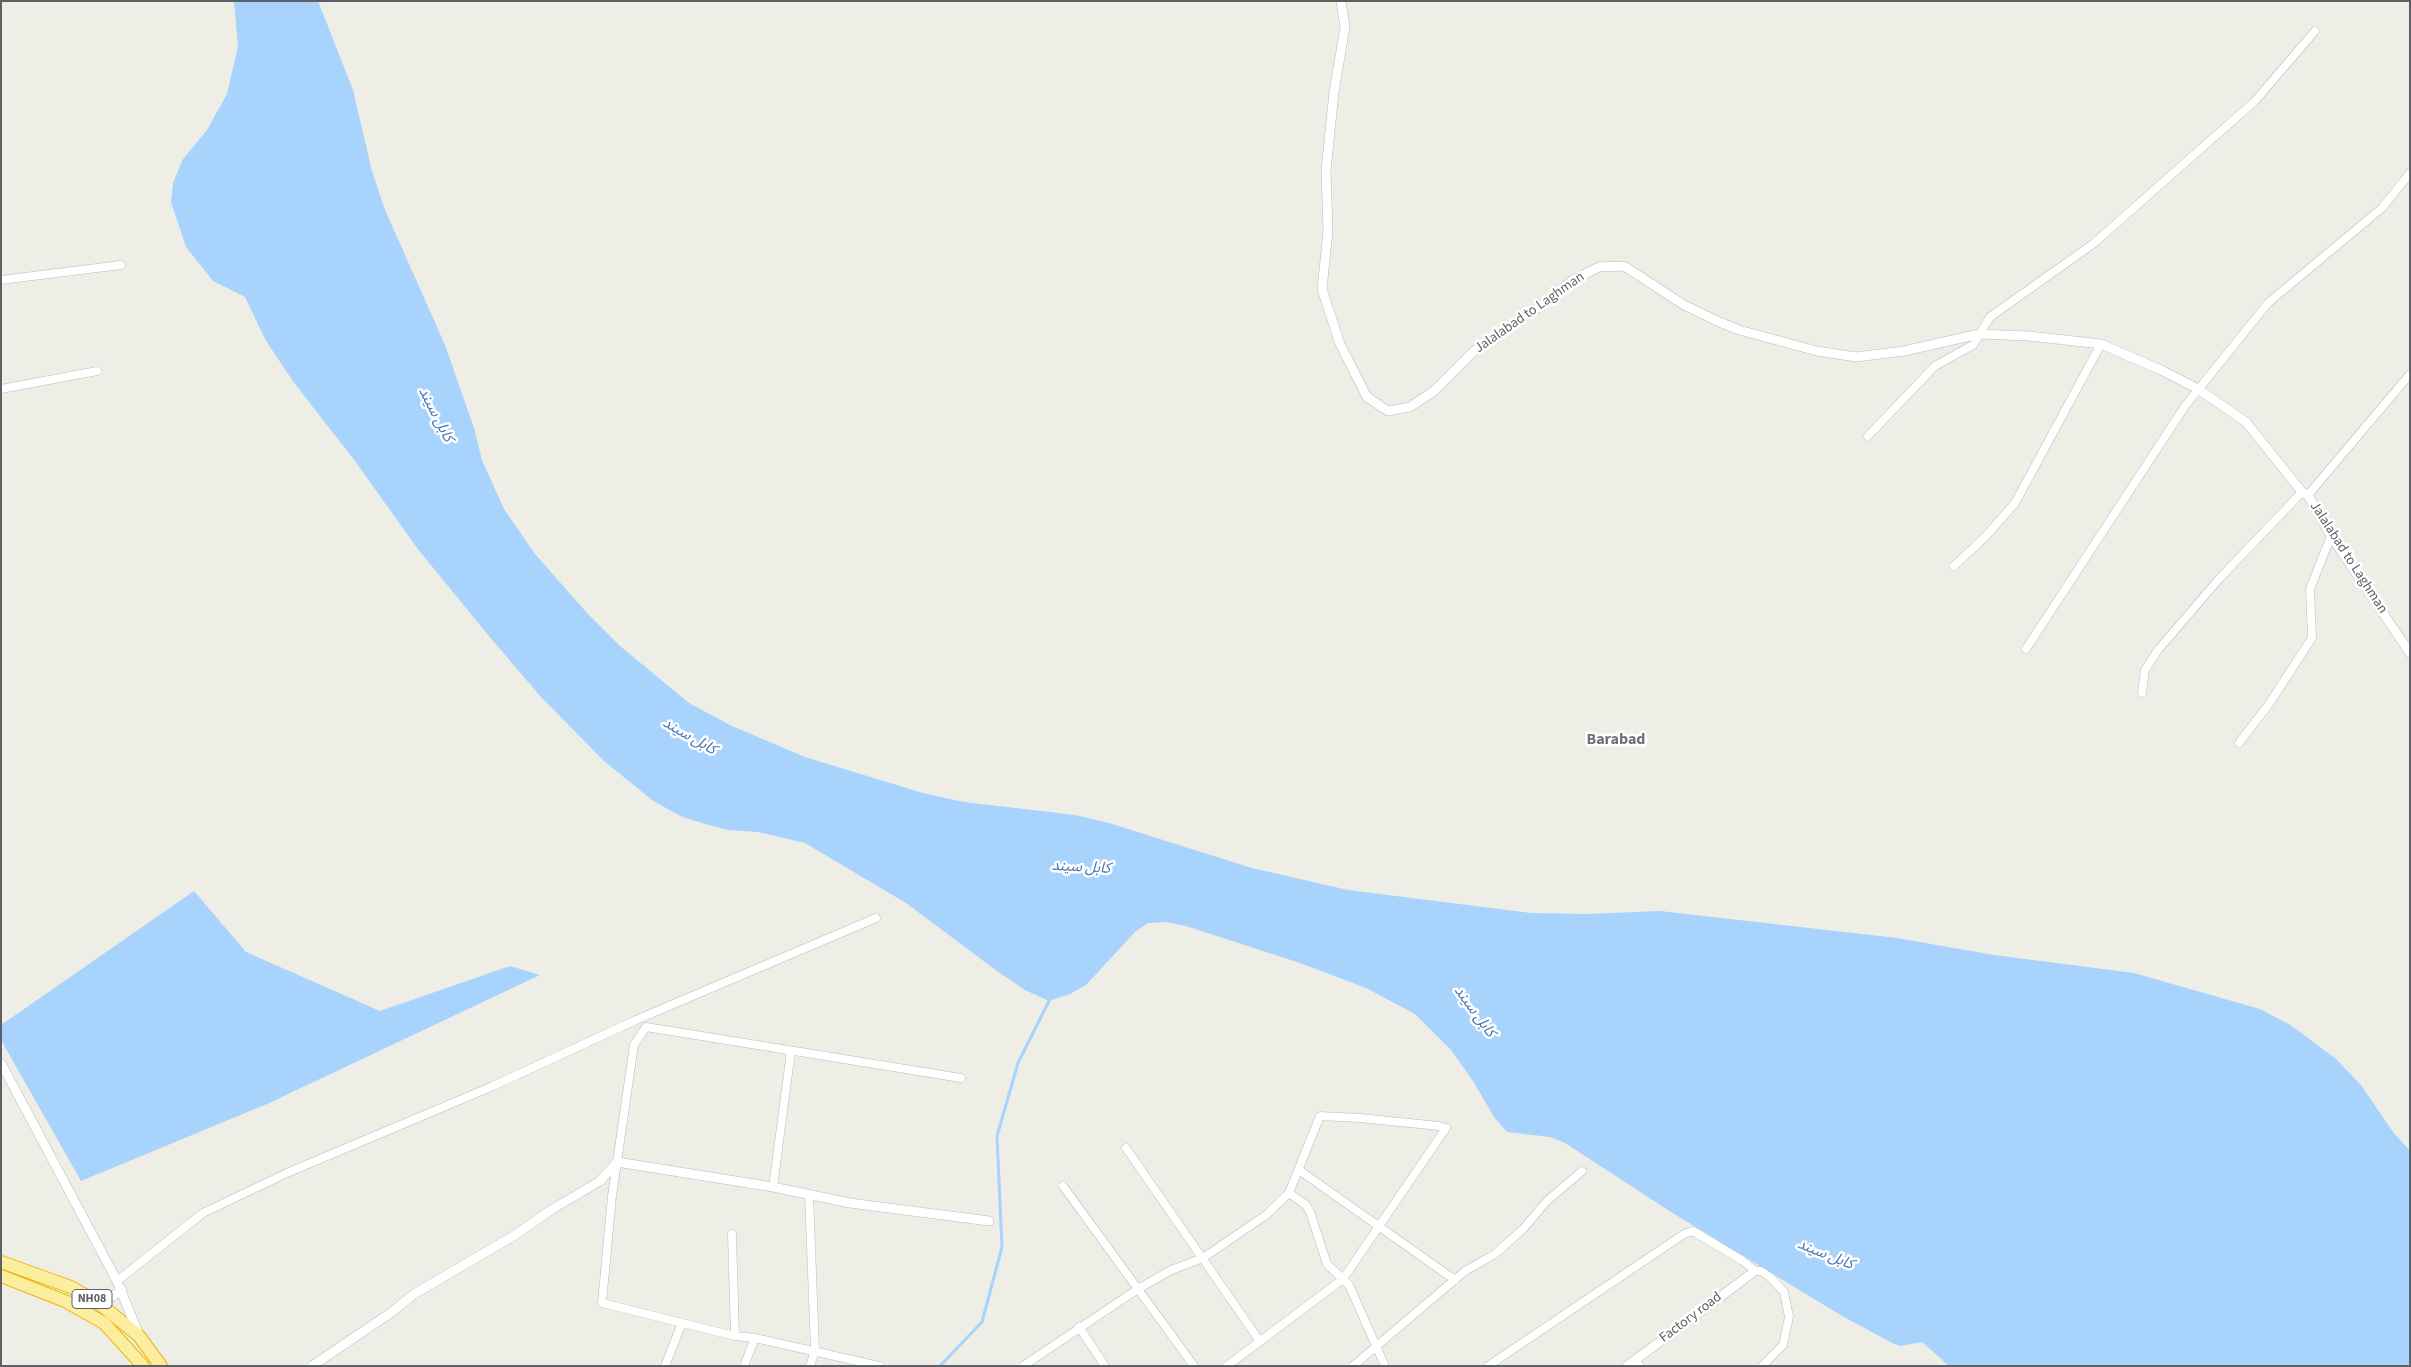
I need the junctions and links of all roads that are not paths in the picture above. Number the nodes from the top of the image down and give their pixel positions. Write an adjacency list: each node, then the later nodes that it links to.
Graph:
1 (1341, 1): 6 (street, Jalalabad to Laghman)
2 (2315, 31): 6 (street)
3 (2410, 173): 11 (street)
4 (122, 265): 5 (street)
5 (1, 280)
6 (1979, 334): 7 (street, Jalalabad to Laghman); 12 (street)
7 (2101, 344): 11 (street, Jalalabad to Laghman); 15 (street)
8 (97, 371): 10 (street)
9 (2410, 374): 13 (street)
10 (1, 389)
11 (2198, 389): 13 (street, Jalalabad to Laghman); 16 (street)
12 (1868, 436)
13 (2305, 494): 14 (street, Jalalabad to Laghman); 18 (street)
14 (2331, 536): 17 (street, Jalalabad to Laghman); 19 (street)
15 (1954, 566)
16 (2026, 649)
17 (2410, 653)
18 (2142, 693)
19 (2239, 743)
20 (876, 918): 41 (street)
21 (791, 1050): 23 (street); 25 (street); 29 (street)
22 (1, 1063): 41 (street)
23 (961, 1078)
24 (1126, 1148): 35 (street)
25 (617, 1162): 29 (street); 45 (street); 57 (street)
26 (1299, 1170): 30 (street); 33 (street); 33 (street)
27 (1582, 1171): 40 (street)
28 (1063, 1186): 42 (street)
29 (773, 1187): 31 (street)
30 (1290, 1193): 35 (street); 39 (street)
31 (809, 1194): 32 (street); 52 (street)
32 (989, 1222)
33 (1378, 1225): 39 (street); 40 (street)
34 (732, 1234): 48 (street)
35 (1203, 1258): 42 (street); 50 (street)
36 (1, 1262): 44 (highway, NH08)
37 (1755, 1271): 53 (street, Factory road); 67 (street); 68 (street)
38 (1, 1276): 55 (highway, NH08)
39 (1343, 1279): 50 (street); 51 (street)
40 (1455, 1280): 51 (street)
41 (117, 1281): 43 (street)
42 (1138, 1289): 46 (street); 63 (street)
43 (122, 1290): 44 (street); 47 (street)
44 (100, 1304): 47 (highway, NH08)
45 (682, 1323): 48 (street); 58 (street)
46 (1079, 1327): 54 (street); 62 (street)
47 (139, 1336): 56 (highway, NH08)
48 (735, 1336): 49 (street)
49 (755, 1338): 52 (street); 59 (street)
50 (1259, 1340): 64 (street)
51 (1377, 1347): 65 (street); 66 (street)
52 (815, 1351): 60 (street); 61 (street)
53 (1634, 1364)
54 (1027, 1365)
55 (143, 1366)
56 (161, 1366)
57 (312, 1366)
58 (666, 1366)
59 (744, 1366)
60 (810, 1366)
61 (879, 1366)
62 (1105, 1366)
63 (1194, 1366)
64 (1227, 1366)
65 (1353, 1366)
66 (1385, 1366)
67 (1488, 1366)
68 (1762, 1366)

